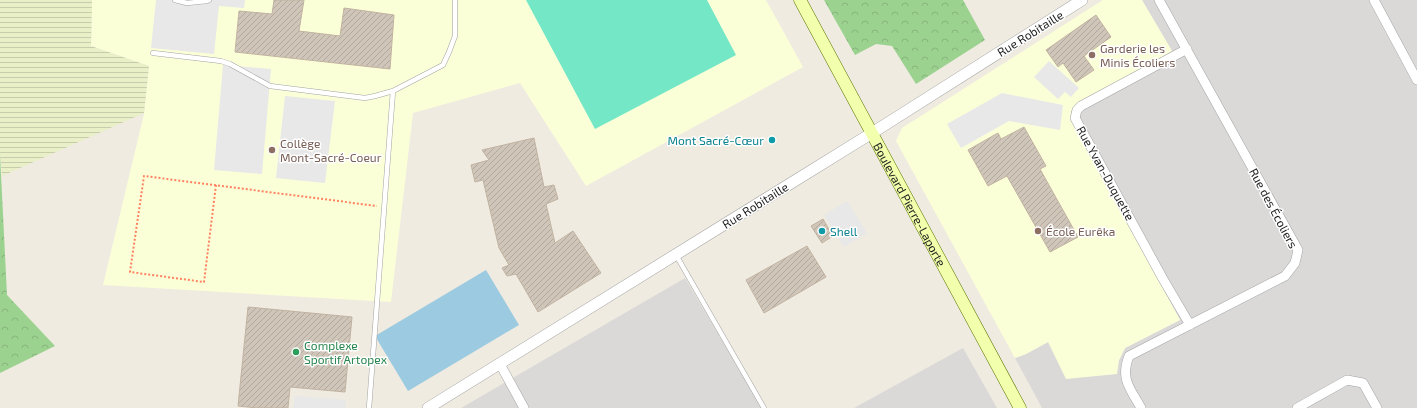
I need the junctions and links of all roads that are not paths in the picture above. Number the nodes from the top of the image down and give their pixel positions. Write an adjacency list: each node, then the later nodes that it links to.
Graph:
1 (175, 0): 2 (lane)
2 (209, 0)
3 (455, 0): 11 (lane)
4 (800, 0): 12 (main road, Boulevard Pierre-Laporte)
5 (1082, 0): 12 (street, Rue Robitaille)
6 (1159, 0): 8 (street, Rue des Écoliers)
7 (1374, 0): 10 (street)
8 (1187, 49): 14 (street, Rue des Écoliers); 14 (street, Rue Yvan-Duquette)
9 (153, 53): 11 (lane)
10 (1417, 80)
11 (393, 91): 16 (lane)
12 (872, 132): 13 (street, Rue Robitaille); 20 (main road, Boulevard Pierre-Laporte)
13 (676, 254): 15 (street, Rue Robitaille); 19 (lane)
14 (1190, 325): 21 (street, Rue des Écoliers)
15 (500, 364): 17 (street, Rue Robitaille); 18 (street)
16 (369, 408)
17 (428, 408)
18 (524, 408)
19 (764, 408)
20 (1020, 408)
21 (1141, 408)
22 (1297, 408): 23 (street)
23 (1377, 408)

